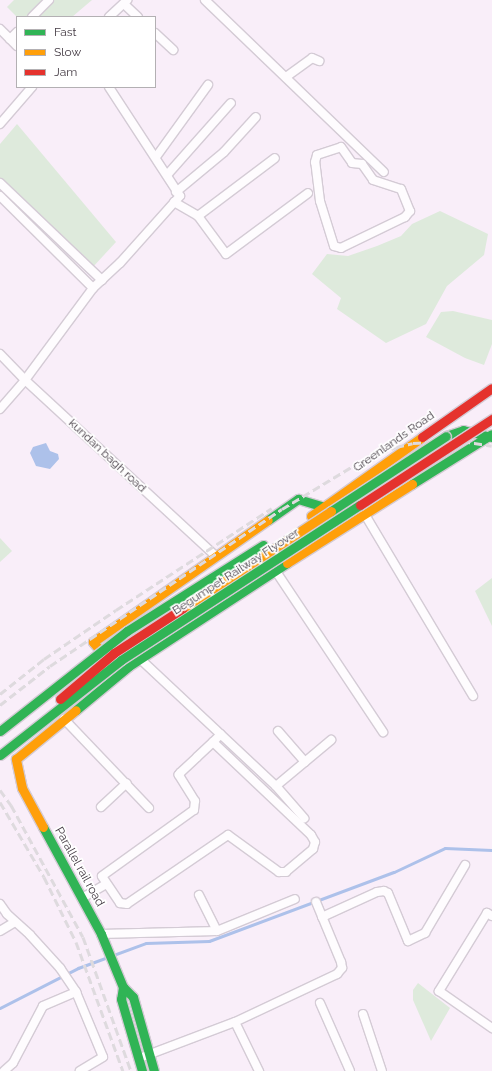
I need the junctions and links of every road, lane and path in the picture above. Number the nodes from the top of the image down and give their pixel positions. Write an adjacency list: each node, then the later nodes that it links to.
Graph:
1 (49, 0): 4 (street)
2 (205, 0): 14 (street)
3 (126, 2): 5 (street); 6 (street)
4 (33, 16)
5 (110, 16)
6 (137, 16)
7 (0, 29): 10 (street)
8 (16, 33): 10 (street)
9 (156, 34): 12 (street)
10 (10, 39): 11 (street)
11 (16, 45)
12 (173, 50)
13 (319, 61): 14 (street)
14 (286, 77): 24 (street)
15 (208, 85): 21 (street)
16 (31, 88): 20 (street)
17 (110, 88): 21 (street)
18 (231, 103): 23 (street)
19 (256, 117): 26 (street)
20 (0, 124)
21 (156, 157): 23 (street)
22 (275, 158): 31 (street)
23 (166, 175): 26 (street)
24 (374, 180): 24 (street)
25 (0, 183): 30 (street)
26 (176, 192): 29 (street)
27 (308, 193): 31 (street)
28 (0, 196): 32 (street)
29 (174, 202): 31 (street); 35 (street)
30 (34, 215): 32 (street); 33 (street)
31 (198, 216)
32 (27, 223): 34 (street)
33 (53, 233): 34 (street); 35 (street)
34 (46, 242): 36 (street)
35 (102, 280): 36 (street)
36 (93, 288): 38 (street)
37 (0, 354): 38 (street, kundan bagh road)
38 (25, 380): 40 (street); 46 (street, kundan bagh road)
39 (491, 391): 43 (main road, Greenlands Road)
40 (0, 409)
41 (492, 420): 57 (main road, Begumpet Railway Flyover, bridge)
42 (491, 436): 44 (main road); 57 (main road, bridge)
43 (324, 507): 45 (main road, Greenlands Road); 46 (main road)
44 (364, 513): 47 (main road); 51 (street)
45 (311, 516): 54 (main road, Begumpet Railway Flyover, bridge)
46 (216, 556): 48 (main road)
47 (275, 570): 49 (main road); 55 (street)
48 (114, 627): 49 (street); 50 (main road)
49 (139, 659): 50 (main road); 56 (street)
50 (118, 674): 52 (main road)
51 (473, 696)
52 (64, 719): 64 (street); 72 (main road, Parallel rail road)
53 (278, 730): 62 (street)
54 (0, 731)
55 (383, 732)
56 (221, 734): 59 (street); 61 (street)
57 (21, 738): 60 (main road, Begumpet Railway Flyover, bridge)
58 (332, 740): 62 (street)
59 (213, 742): 63 (street); 70 (street)
60 (0, 755)
61 (249, 760): 63 (street); 65 (street)
62 (305, 762): 65 (street)
63 (244, 772): 70 (street)
64 (127, 783): 66 (street); 67 (street)
65 (276, 786): 68 (street)
66 (101, 807)
67 (149, 808)
68 (304, 818)
69 (465, 865): 77 (street)
70 (106, 884): 72 (street)
71 (199, 895): 80 (street)
72 (82, 898): 81 (main road, Parallel rail road)
73 (295, 899): 80 (street)
74 (316, 902): 77 (street)
75 (0, 904): 78 (street)
76 (492, 916): 87 (street)
77 (322, 917): 86 (street)
78 (15, 922): 79 (street); 83 (street)
79 (0, 931)
80 (217, 931): 81 (street)
81 (101, 934): 82 (main road, Parallel rail road)
82 (123, 986): 88 (main road, Parallel rail road); 89 (main road, Parallel rail road)
83 (76, 992): 90 (street); 91 (street)
84 (320, 1002): 95 (street)
85 (363, 1014): 96 (street)
86 (235, 1022): 88 (street); 94 (street)
87 (492, 1028)
88 (150, 1054): 89 (street); 93 (main road, Parallel rail road)
89 (138, 1058): 92 (main road, Parallel rail road)
90 (4, 1071)
91 (80, 1071)
92 (142, 1071)
93 (154, 1071)
94 (259, 1071)
95 (350, 1071)
96 (382, 1071)

